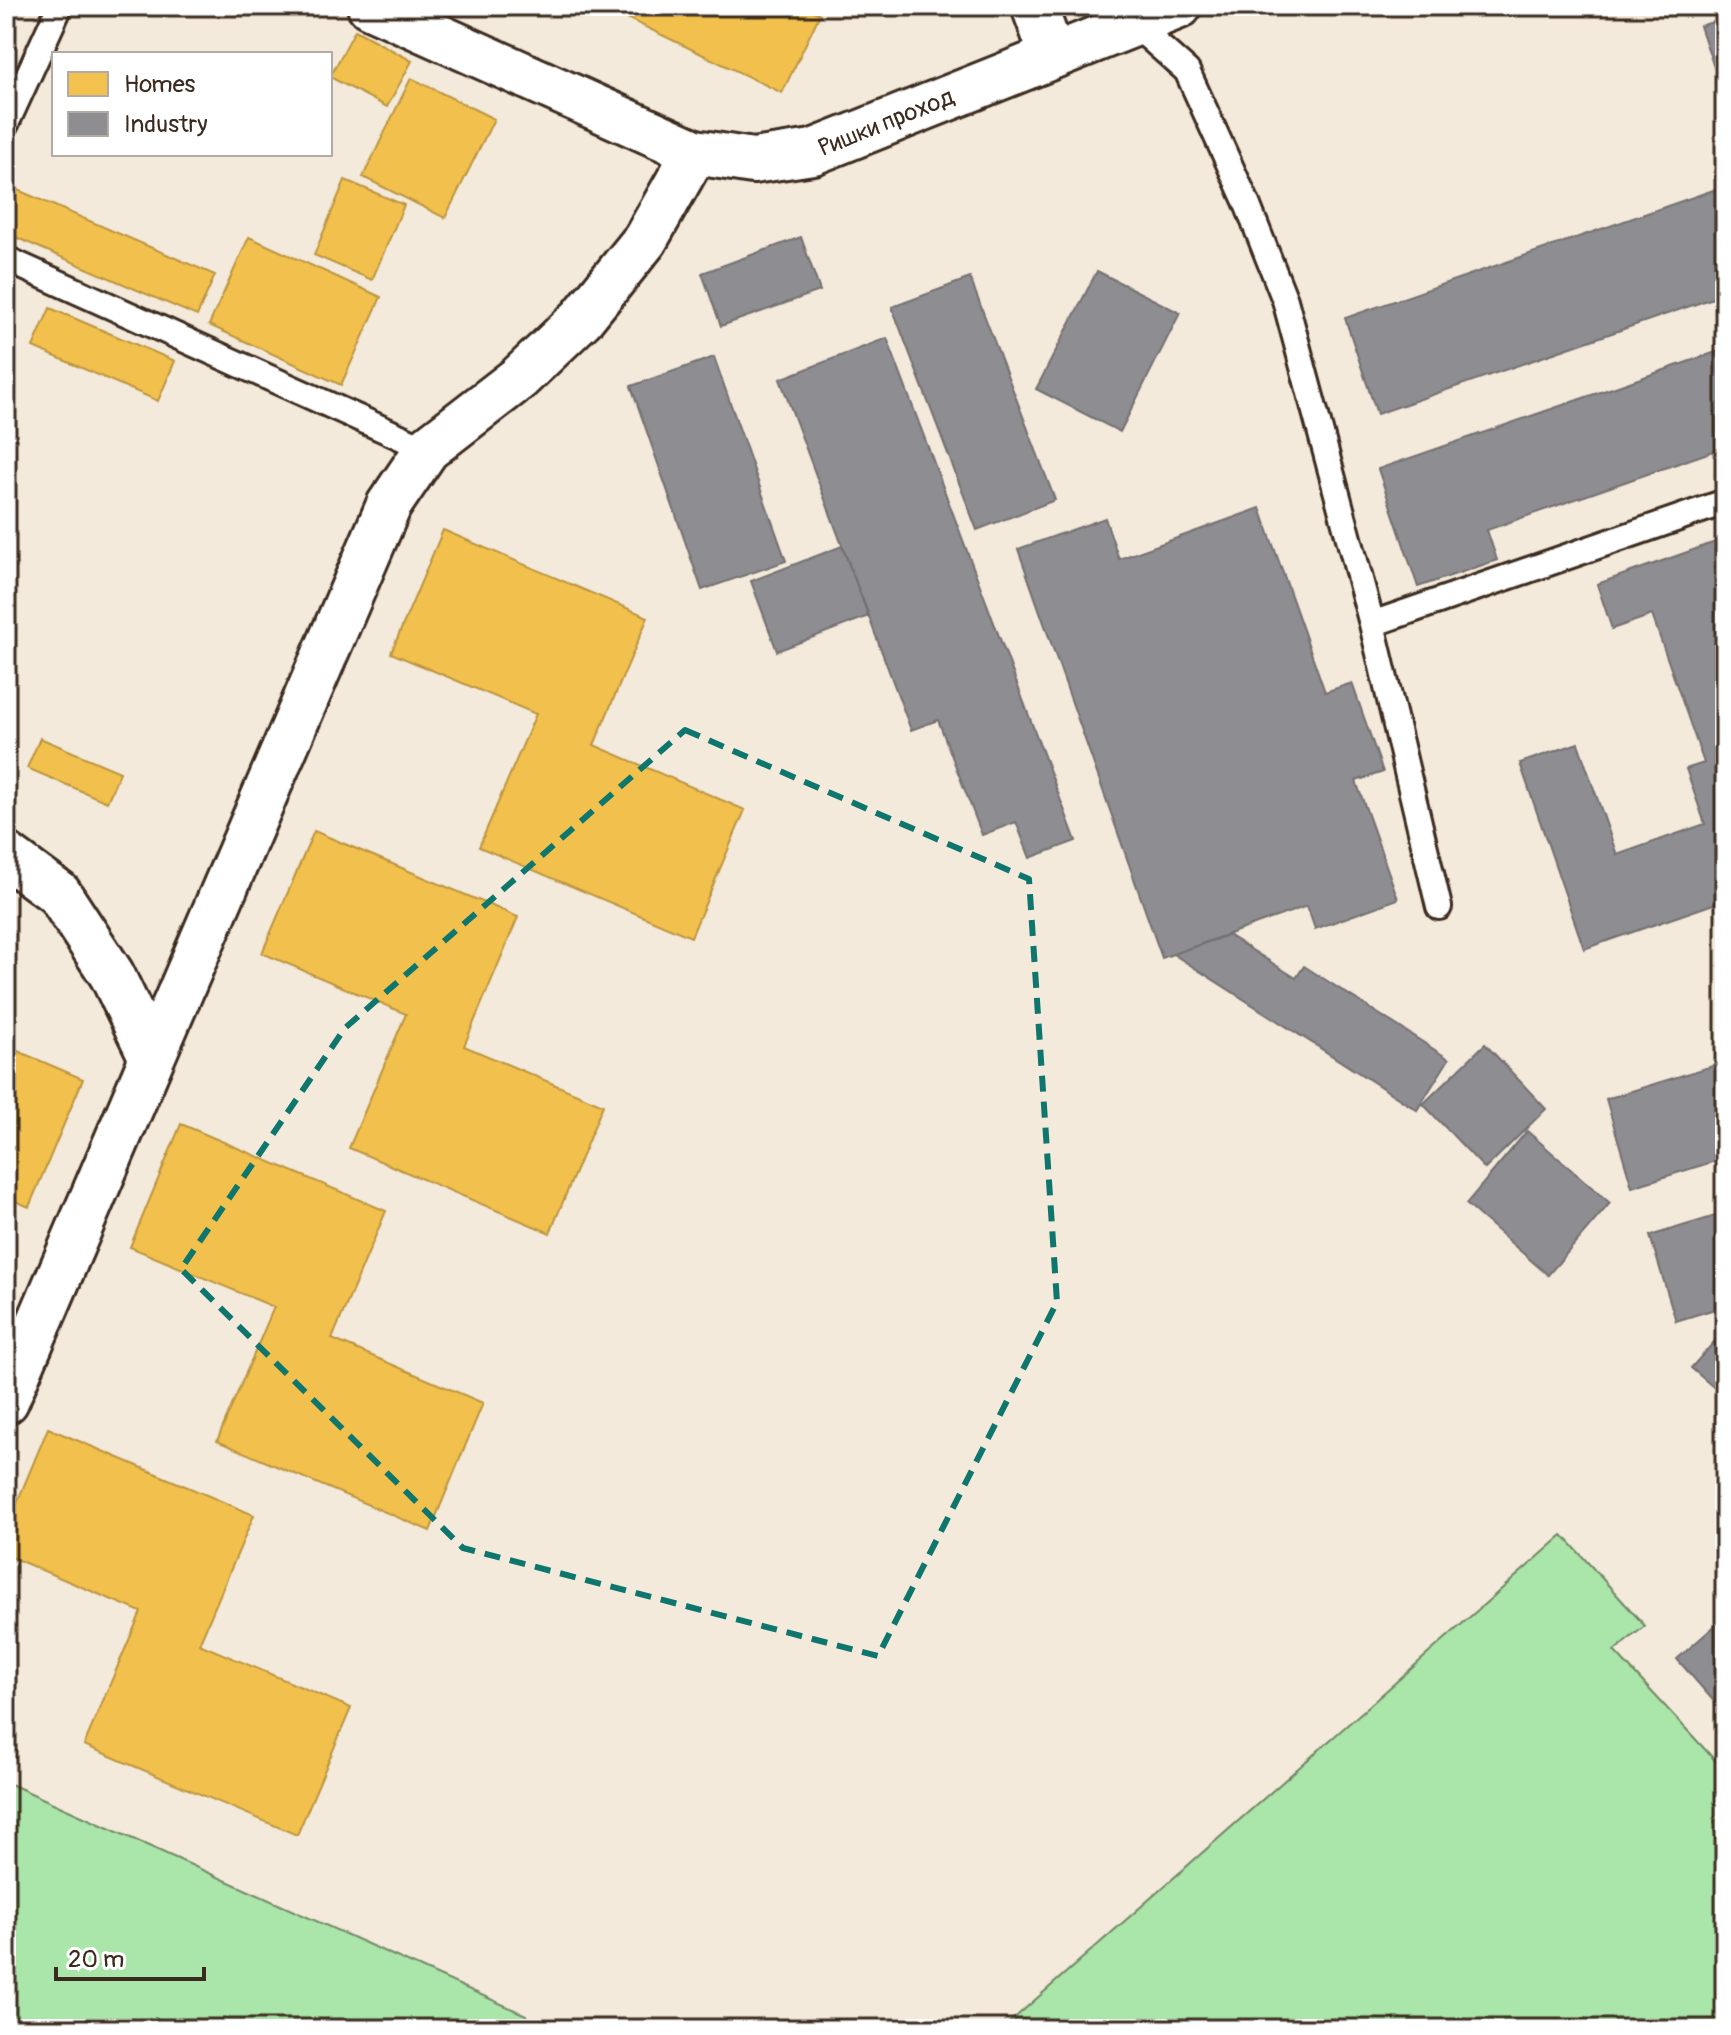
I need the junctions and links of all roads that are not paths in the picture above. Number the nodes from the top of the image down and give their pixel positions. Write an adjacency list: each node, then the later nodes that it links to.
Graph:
1 (60, 6): 7 (lane)
2 (370, 6): 8 (street, Ришки проход)
3 (1034, 6): 6 (street)
4 (1179, 6): 5 (street, Ришки проход)
5 (1134, 24): 6 (street, Ришки проход); 12 (lane)
6 (1052, 55): 8 (street, Ришки проход)
7 (6, 124)
8 (695, 152): 10 (street)
9 (6, 259): 10 (lane)
10 (427, 449): 15 (street)
11 (1725, 502): 12 (lane)
12 (1372, 624): 14 (lane)
13 (6, 855): 15 (street)
14 (1439, 907)
15 (152, 1058): 16 (street)
16 (6, 1401)

